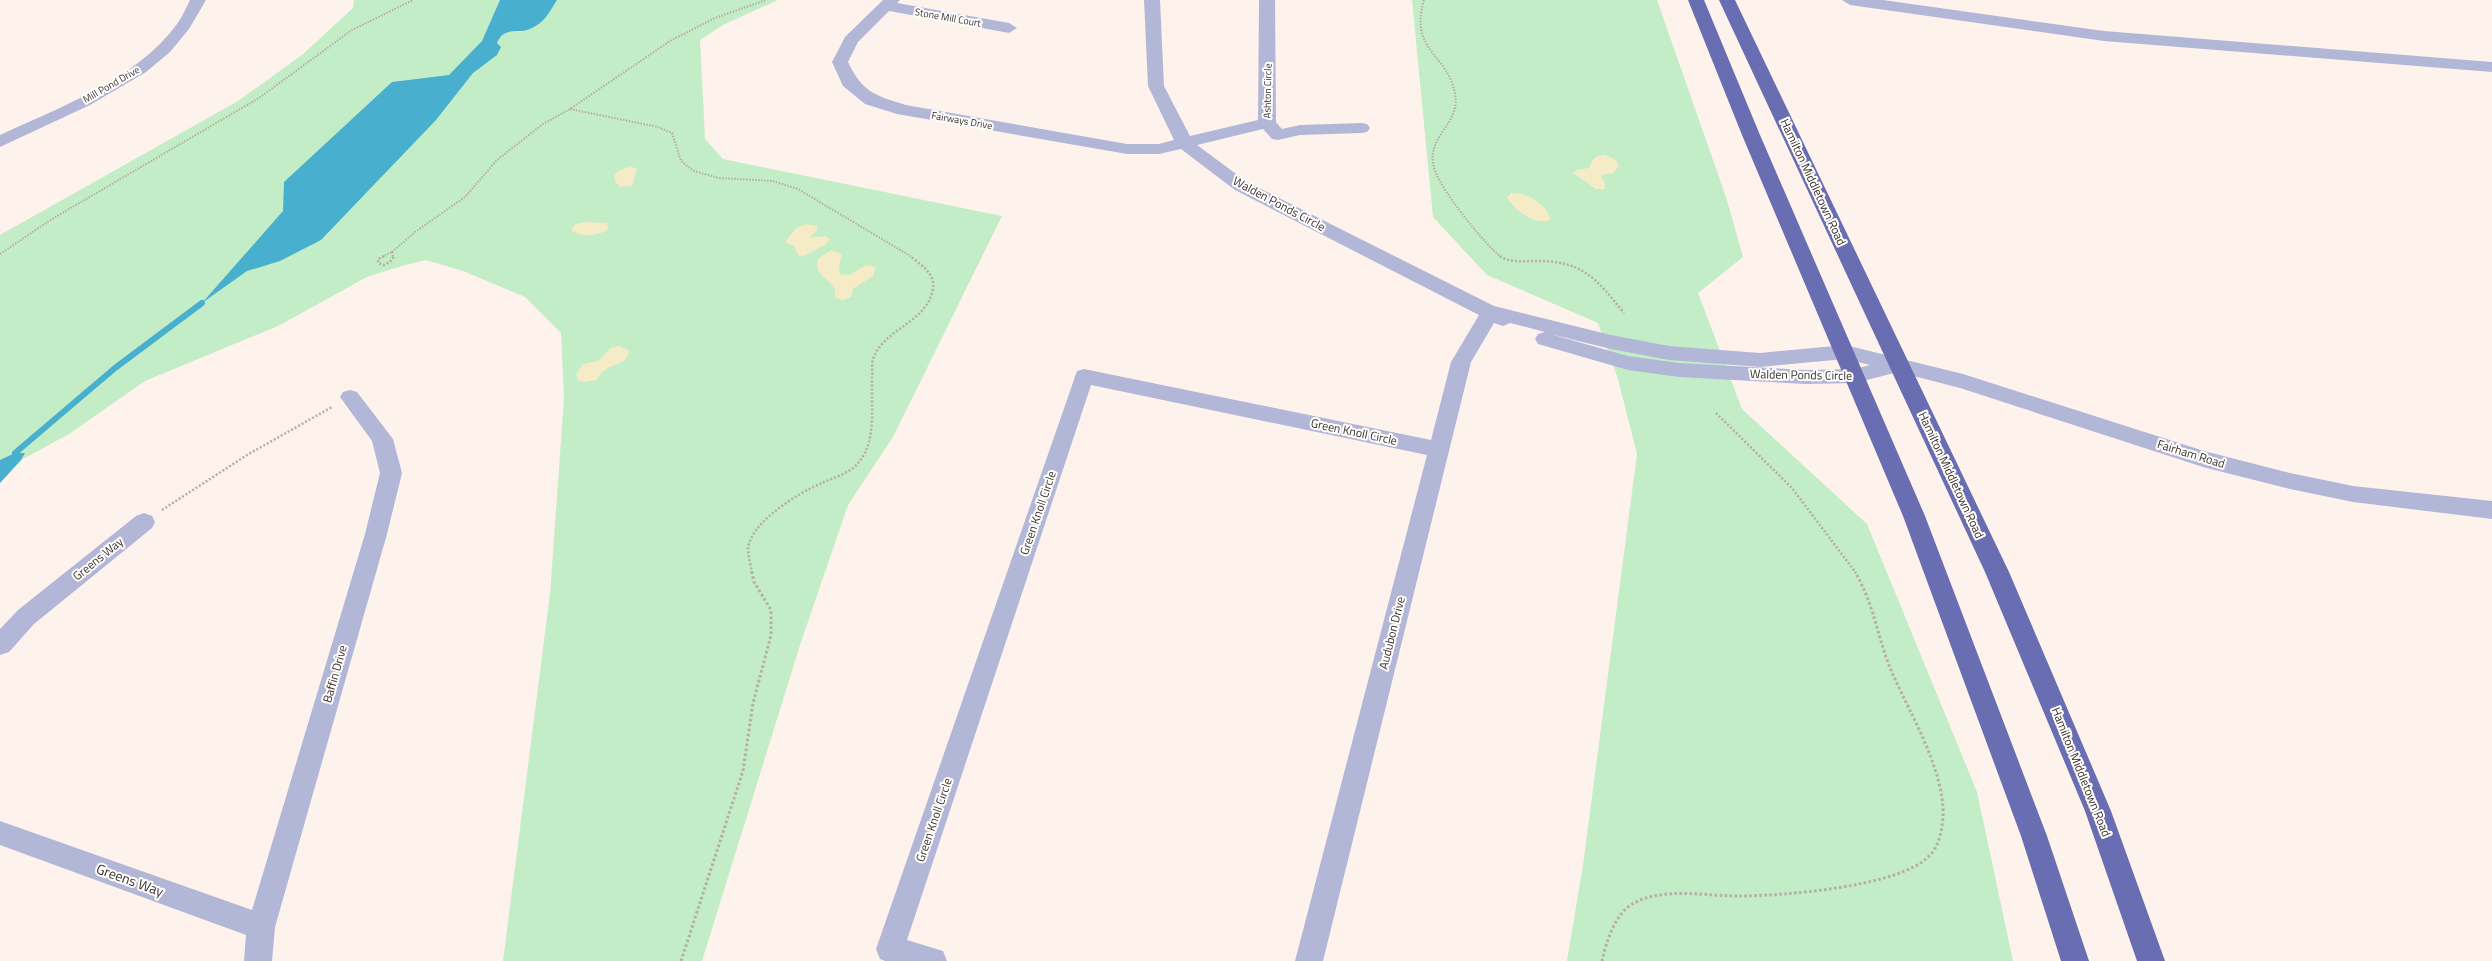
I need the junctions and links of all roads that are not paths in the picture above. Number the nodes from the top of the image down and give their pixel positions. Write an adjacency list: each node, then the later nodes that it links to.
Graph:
1 (198, 0): 12 (street, Mill Pond Drive)
2 (1152, 0): 13 (street, Walden Ponds Circle)
3 (1267, 0): 10 (street, Ashton Circle)
4 (1696, 0): 15 (highway)
5 (1727, 0): 16 (highway, Hamilton Middletown Road)
6 (1850, 0): 9 (street)
7 (889, 3): 8 (street, Stone Mill Court); 13 (street, Fairways Drive)
8 (1010, 28)
9 (2492, 67)
10 (1267, 123): 11 (street); 13 (street, Ashton Circle)
11 (1361, 128)
12 (0, 142)
13 (1185, 144): 14 (street, Walden Ponds Circle)
14 (1491, 312): 15 (street, Walden Ponds Circle); 17 (street, Walden Ponds Circle); 19 (street, Audubon Drive)
15 (1845, 352): 16 (street, Walden Ponds Circle); 17 (highway)
16 (1898, 365): 17 (street, Walden Ponds Circle); 20 (street, Fairham Road); 29 (highway, Hamilton Middletown Road)
17 (1855, 376): 28 (highway)
18 (350, 397): 24 (street, Baffin Drive)
19 (1438, 449): 26 (street, Green Knoll Circle); 27 (street, Audubon Drive)
20 (2492, 510)
21 (144, 522): 22 (street, Greens Way)
22 (0, 645)
23 (0, 833): 24 (street, Greens Way)
24 (261, 927): 25 (street, Baffin Drive)
25 (258, 961)
26 (933, 961)
27 (1309, 961)
28 (2075, 961)
29 (2151, 961)

